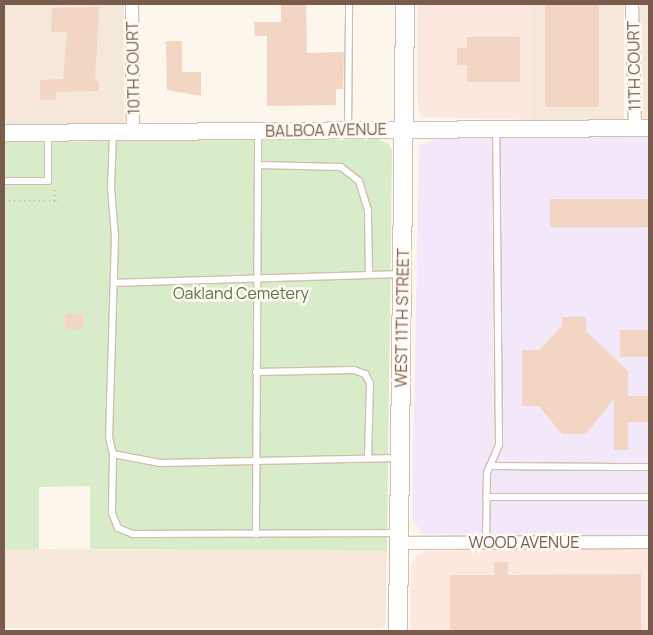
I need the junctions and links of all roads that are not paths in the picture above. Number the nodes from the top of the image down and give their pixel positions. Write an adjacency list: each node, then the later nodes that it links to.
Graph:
1 (132, 4): 12 (street, 10TH COURT)
2 (349, 4): 7 (lane)
3 (405, 4): 8 (main road, WEST 11TH STREET)
4 (632, 4): 6 (street, 11TH COURT)
5 (496, 128): 6 (street, BALBOA AVENUE); 8 (street, BALBOA AVENUE); 25 (lane)
6 (642, 128)
7 (348, 129): 8 (street, BALBOA AVENUE); 9 (street, BALBOA AVENUE)
8 (404, 129): 16 (main road, WEST 11TH STREET)
9 (258, 130): 12 (street, BALBOA AVENUE); 14 (lane)
10 (48, 132): 11 (street, BALBOA AVENUE); 13 (street, BALBOA AVENUE); 15 (lane)
11 (113, 132): 12 (street, BALBOA AVENUE); 19 (lane)
12 (133, 132)
13 (4, 133)
14 (258, 165): 17 (lane); 18 (lane)
15 (4, 182)
16 (403, 274): 17 (lane); 23 (main road, WEST 11TH STREET)
17 (369, 275): 18 (lane)
18 (258, 276): 19 (lane); 20 (lane)
19 (114, 283): 21 (lane)
20 (256, 372): 22 (lane); 24 (lane)
21 (113, 454): 24 (lane); 29 (lane)
22 (368, 458): 23 (lane); 24 (lane)
23 (400, 458): 30 (main road, WEST 11TH STREET)
24 (255, 459): 29 (lane)
25 (490, 466): 26 (lane); 27 (lane)
26 (649, 467)
27 (486, 497): 28 (lane); 31 (lane)
28 (649, 497)
29 (256, 534): 30 (lane)
30 (399, 538): 31 (street, WOOD AVENUE); 33 (main road, WEST 11TH STREET)
31 (486, 542): 32 (street, WOOD AVENUE)
32 (649, 542)
33 (398, 631)

